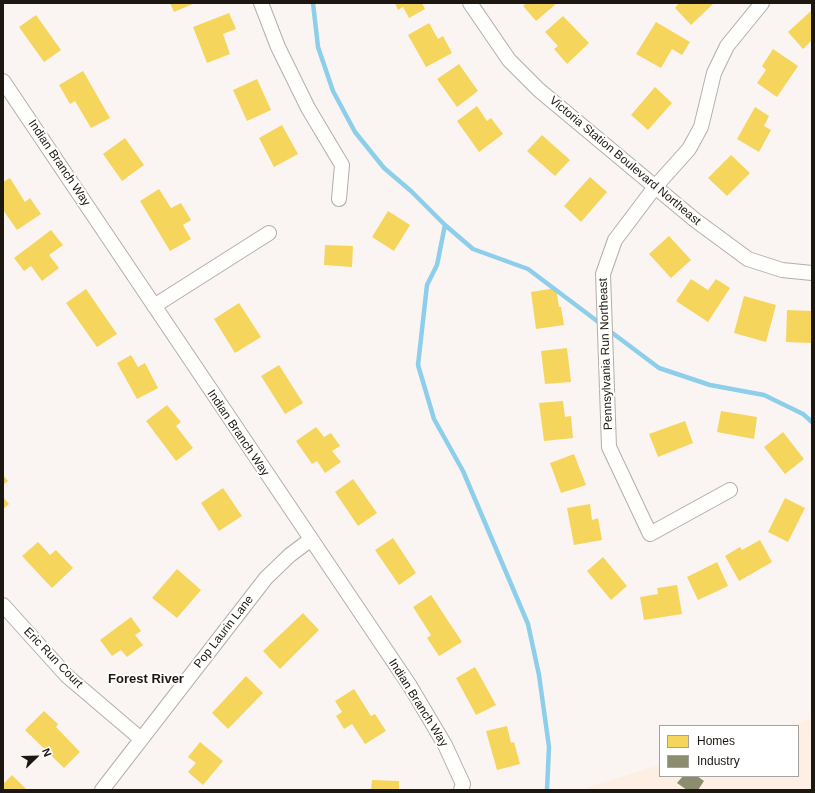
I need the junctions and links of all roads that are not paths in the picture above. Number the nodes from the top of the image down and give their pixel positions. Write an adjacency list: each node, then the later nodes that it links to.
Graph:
1 (261, 3): 6 (street)
2 (470, 3): 5 (street, Victoria Station Boulevard Northeast)
3 (762, 3): 5 (street, Pennsylvania Run Northeast)
4 (3, 81): 9 (street, Indian Branch Way)
5 (655, 187): 8 (street, Victoria Station Boulevard Northeast); 10 (street, Pennsylvania Run Northeast)
6 (339, 199)
7 (269, 232): 9 (street)
8 (812, 273)
9 (154, 306): 11 (street, Indian Branch Way)
10 (730, 490)
11 (310, 540): 13 (street, Pop Laurin Lane); 15 (street, Indian Branch Way)
12 (3, 605): 13 (street, Eric Run Court)
13 (141, 739): 14 (street, Pop Laurin Lane)
14 (102, 790)
15 (461, 790)

